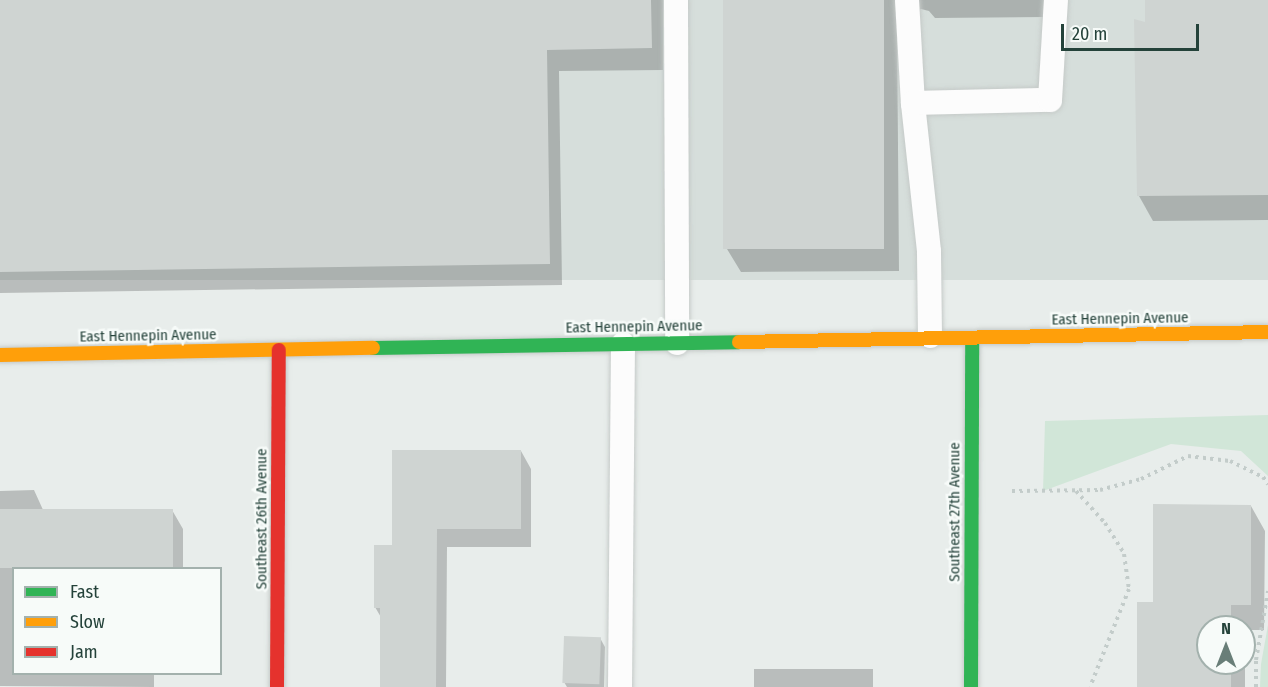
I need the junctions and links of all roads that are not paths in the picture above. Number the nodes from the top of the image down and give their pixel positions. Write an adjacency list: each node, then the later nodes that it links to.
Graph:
1 (676, 0): 8 (lane)
2 (908, 0): 4 (lane)
3 (1056, 0): 4 (lane)
4 (913, 103): 6 (lane)
5 (1268, 332): 7 (main road, East Hennepin Avenue)
6 (930, 336): 7 (main road, East Hennepin Avenue); 8 (main road, East Hennepin Avenue)
7 (972, 338): 14 (main road, Southeast 27th Avenue)
8 (677, 343): 9 (main road, East Hennepin Avenue)
9 (623, 344): 10 (main road, East Hennepin Avenue); 13 (lane)
10 (279, 350): 11 (main road, East Hennepin Avenue); 12 (main road, Southeast 26th Avenue)
11 (0, 355)
12 (277, 687)
13 (620, 687)
14 (971, 687)

